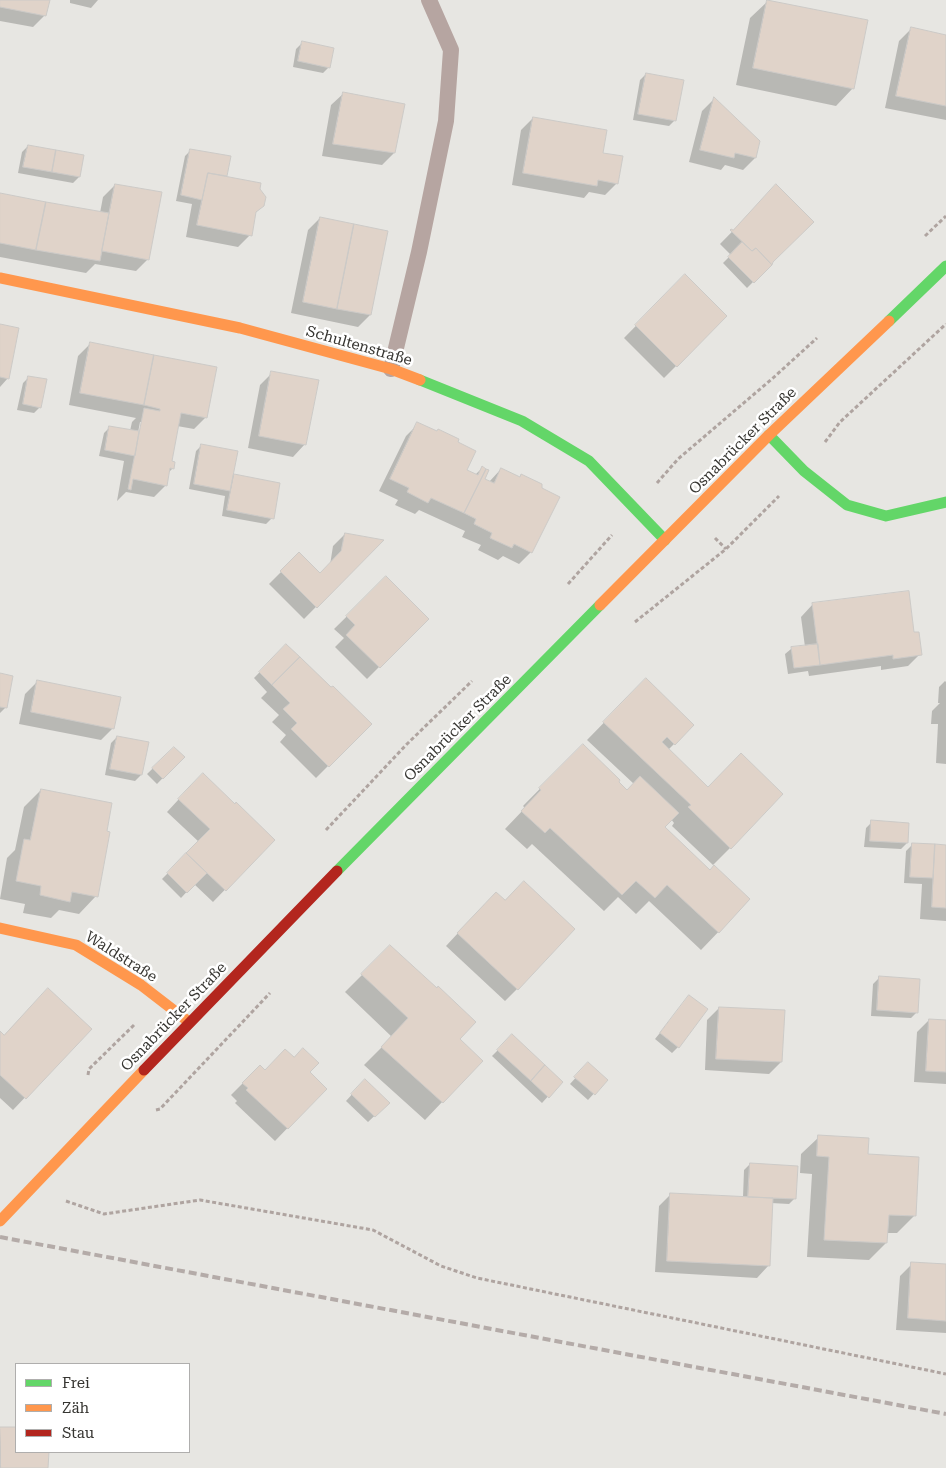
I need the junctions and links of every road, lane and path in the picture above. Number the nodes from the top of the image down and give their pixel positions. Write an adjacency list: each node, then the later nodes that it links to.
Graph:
1 (429, 0): 5 (lane)
2 (946, 266): 6 (main road, Osnabrücker Straße)
3 (0, 278): 5 (main road, Schultenstraße)
4 (946, 324): 7 (path)
5 (391, 369): 9 (main road, Schultenstraße)
6 (769, 435): 7 (main road); 9 (main road, Osnabrücker Straße)
7 (804, 471): 8 (main road); 10 (path)
8 (946, 502)
9 (665, 540): 13 (main road, Osnabrücker Straße)
10 (631, 626)
11 (0, 928): 13 (main road, Waldstraße)
12 (274, 989): 14 (path)
13 (189, 1022): 15 (main road, Osnabrücker Straße)
14 (160, 1109)
15 (35, 1183): 16 (main road, Osnabrücker Straße); 17 (path)
16 (0, 1221)
17 (946, 1374)

